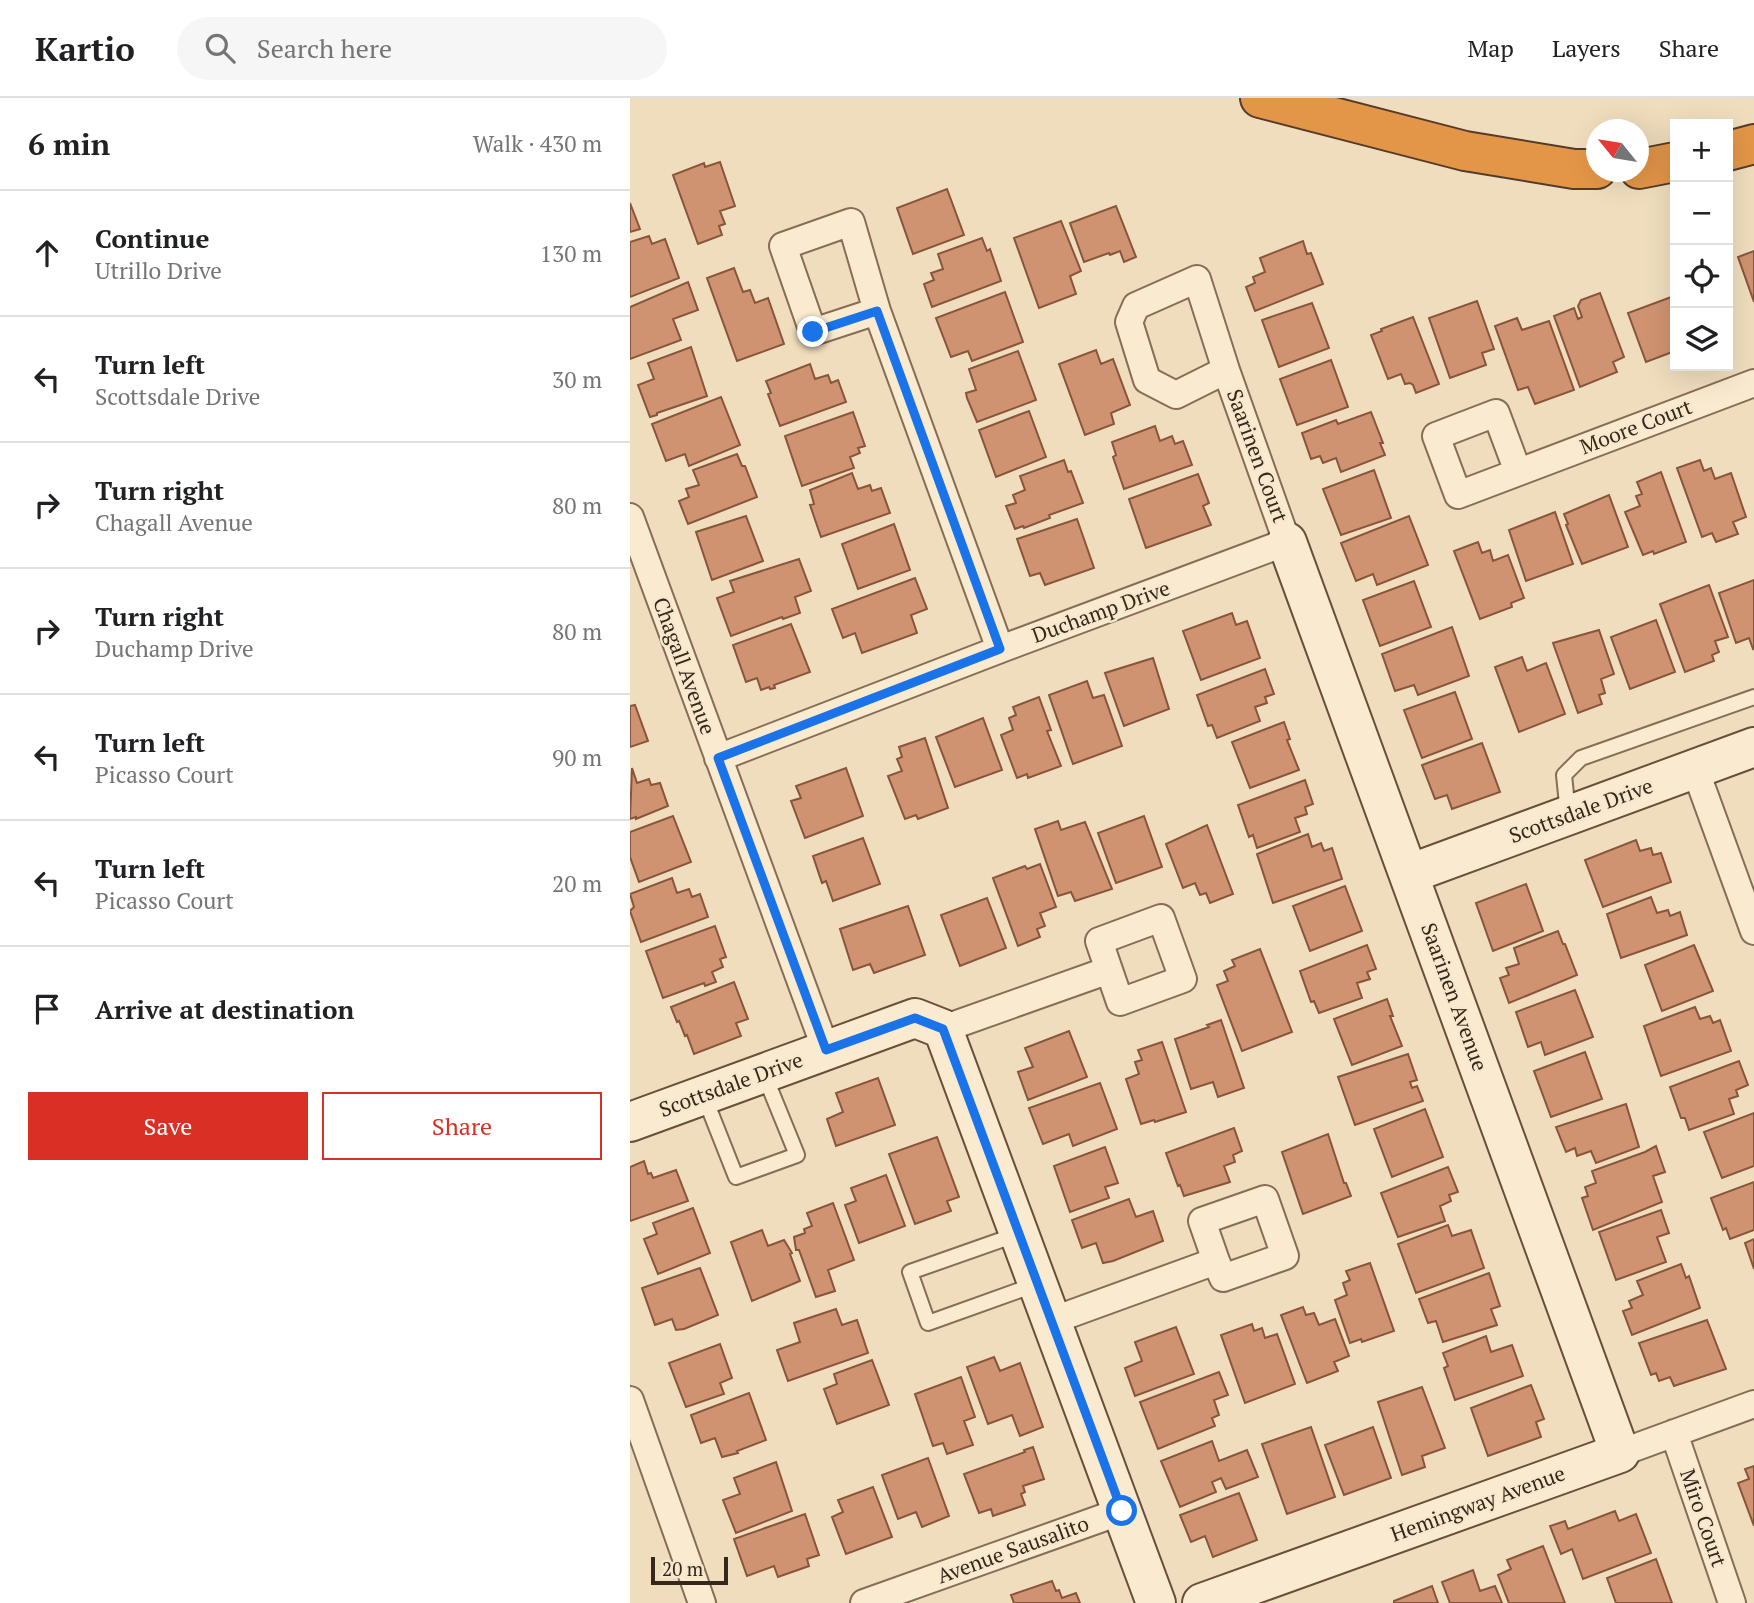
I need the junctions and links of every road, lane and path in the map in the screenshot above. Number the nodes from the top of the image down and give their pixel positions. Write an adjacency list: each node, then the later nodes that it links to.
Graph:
1 (1260, 98): 6 (highway)
2 (1754, 144): 3 (highway)
3 (1733, 150)
4 (1670, 163): 5 (highway)
5 (1649, 167)
6 (1586, 169)
7 (877, 311): 13 (street)
8 (1226, 370): 12 (street, Saarinen Court)
9 (1754, 383): 10 (street, Moore Court)
10 (1518, 472)
11 (630, 517): 16 (street, Chagall Avenue)
12 (1287, 542): 13 (street, Duchamp Drive); 19 (street, Saarinen Avenue)
13 (1000, 649): 16 (street, Duchamp Drive)
14 (1754, 697): 18 (lane)
15 (1754, 747): 17 (street, Scottsdale Drive)
16 (718, 758): 23 (street, Chagall Avenue)
17 (1695, 769): 18 (street, Scottsdale Drive); 20 (street)
18 (1569, 815): 19 (street, Scottsdale Drive)
19 (1409, 874): 34 (street, Saarinen Avenue)
20 (1754, 931)
21 (1109, 970): 22 (street)
22 (943, 1029): 23 (street, Scottsdale Drive); 27 (street)
23 (826, 1050): 24 (street, Scottsdale Drive)
24 (764, 1073): 25 (street, Scottsdale Drive); 25 (lane)
25 (704, 1095): 26 (street, Scottsdale Drive)
26 (630, 1122)
27 (1019, 1234): 29 (street); 29 (lane)
28 (1216, 1261): 30 (street)
29 (1038, 1284): 30 (street)
30 (1051, 1321): 35 (street)
31 (630, 1400): 36 (street)
32 (1754, 1404): 33 (street, Hemingway Avenue)
33 (1674, 1433): 34 (street, Hemingway Avenue); 40 (street, Miro Court)
34 (1620, 1452): 39 (street, Hemingway Avenue)
35 (1122, 1511): 37 (street, Avenue Sausalito); 38 (street)
36 (702, 1603)
37 (864, 1603)
38 (1156, 1603)
39 (1202, 1603)
40 (1732, 1603)

